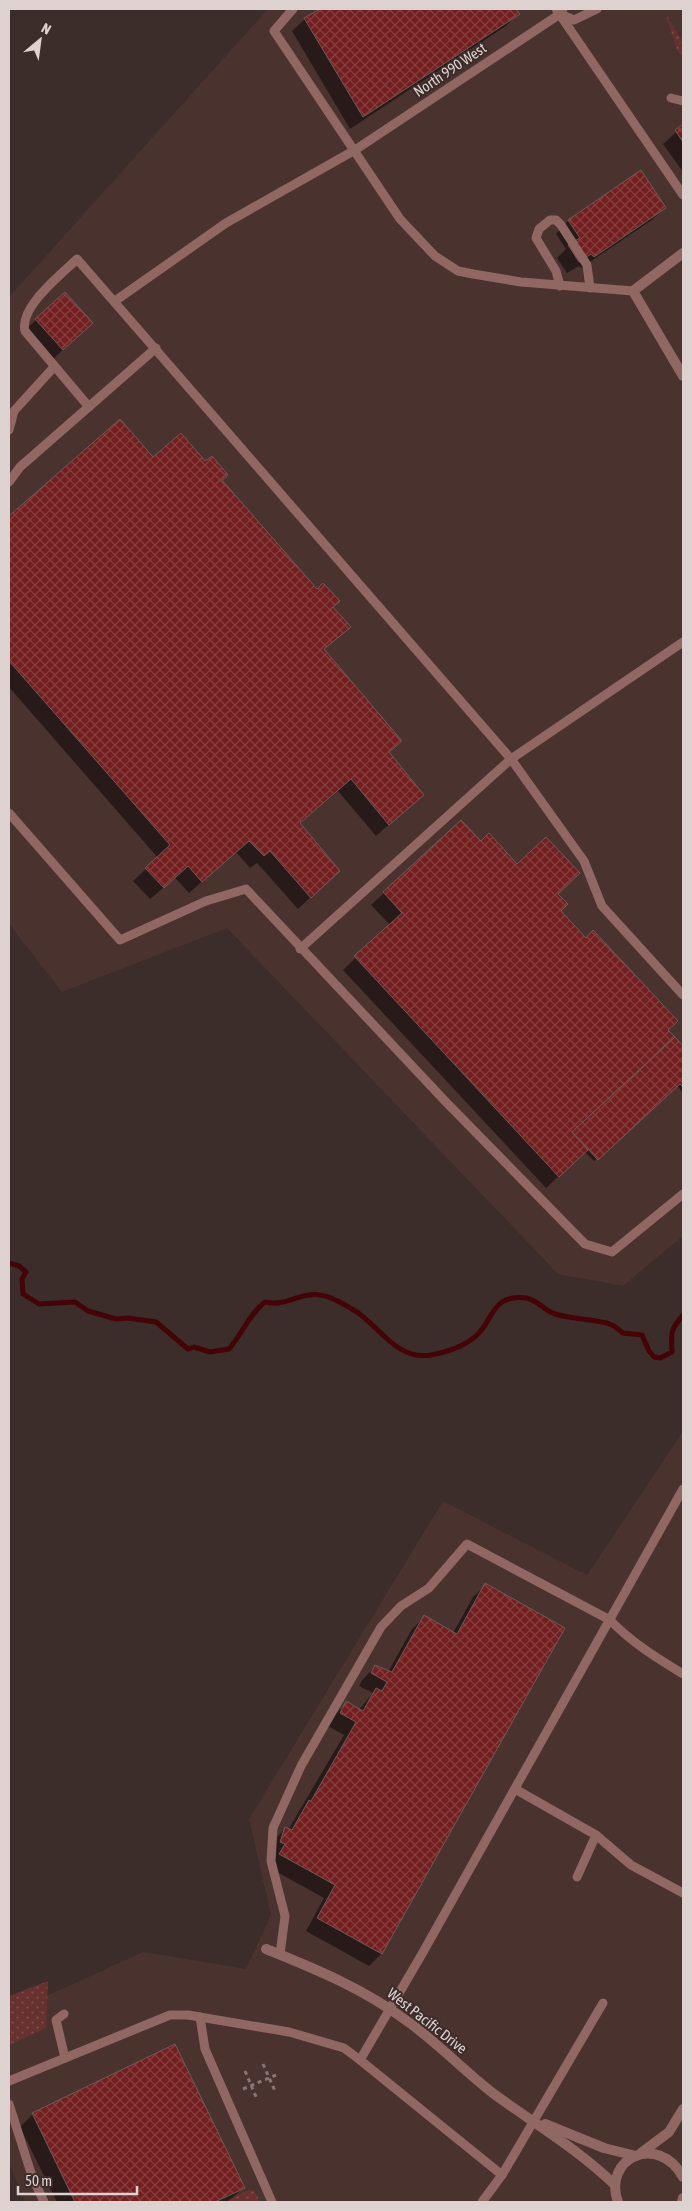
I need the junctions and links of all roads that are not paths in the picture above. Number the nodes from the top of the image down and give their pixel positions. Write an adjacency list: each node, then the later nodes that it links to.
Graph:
1 (293, 9): 6 (lane)
2 (597, 9): 3 (lane)
3 (560, 10): 6 (lane, North 990 West); 7 (lane)
4 (671, 98): 5 (lane)
5 (683, 101)
6 (355, 150): 9 (lane); 12 (lane, North 990 West)
7 (683, 193)
8 (683, 253): 11 (street)
9 (560, 286): 10 (lane); 10 (lane)
10 (590, 288): 11 (lane)
11 (633, 291): 15 (street)
12 (115, 301): 13 (lane); 14 (lane)
13 (156, 348): 16 (lane); 20 (lane)
14 (54, 367): 16 (lane); 17 (lane)
15 (683, 376)
16 (89, 407): 18 (lane)
17 (9, 430)
18 (9, 482)
19 (683, 642): 20 (lane)
20 (511, 759): 22 (lane); 23 (lane)
21 (9, 812): 22 (lane)
22 (300, 948): 24 (lane)
23 (683, 994)
24 (683, 1194)
25 (683, 1489): 26 (lane)
26 (610, 1620): 27 (lane); 28 (lane); 33 (lane)
27 (683, 1674)
28 (515, 1789): 29 (lane); 35 (lane)
29 (596, 1835): 30 (lane); 31 (lane)
30 (577, 1877)
31 (683, 1893)
32 (266, 1949): 33 (street, West Pacific Drive)
33 (280, 1954): 35 (street, West Pacific Drive)
34 (603, 2003): 43 (lane)
35 (389, 2009): 39 (lane); 43 (street, West Pacific Drive)
36 (64, 2014): 38 (lane)
37 (200, 2017): 38 (lane); 39 (lane); 50 (lane)
38 (65, 2058): 40 (lane)
39 (360, 2060): 45 (lane)
40 (9, 2081)
41 (9, 2104): 49 (lane)
42 (683, 2109): 44 (street)
43 (534, 2120): 44 (street, West Pacific Drive); 45 (lane); 47 (street, West Pacific Drive)
44 (637, 2155): 46 (street, West Pacific Drive); 47 (street)
45 (502, 2175): 51 (lane)
46 (683, 2177)
47 (615, 2185): 52 (street)
48 (683, 2198): 53 (street)
49 (44, 2202)
50 (272, 2202)
51 (482, 2202)
52 (618, 2202)
53 (682, 2202)

